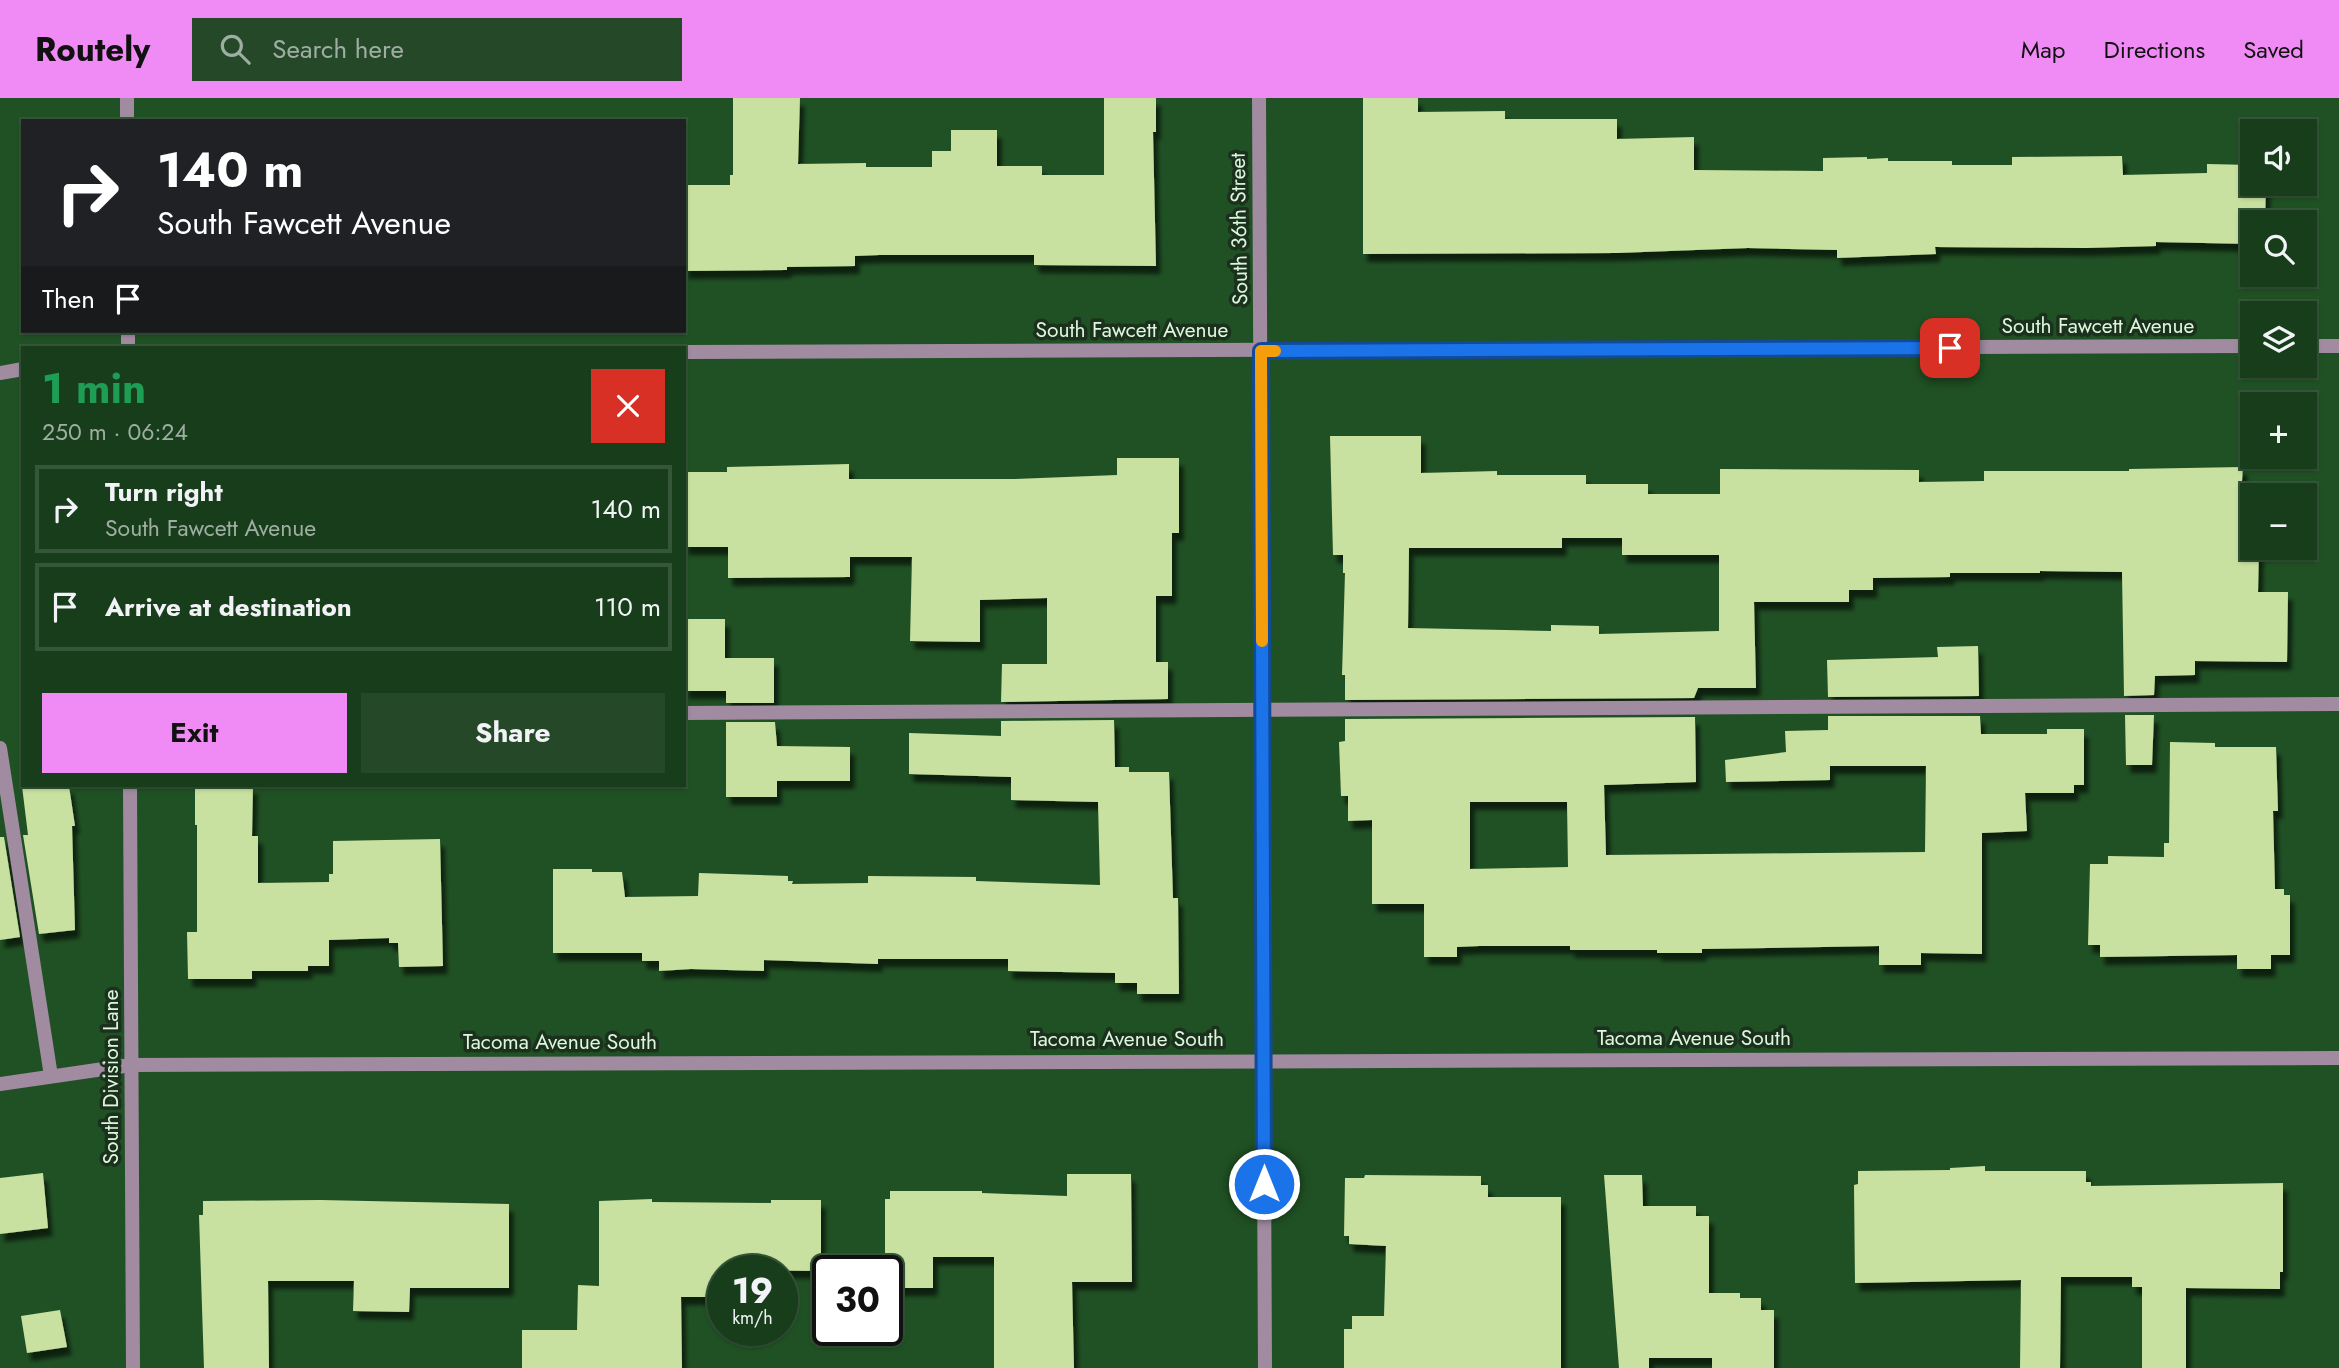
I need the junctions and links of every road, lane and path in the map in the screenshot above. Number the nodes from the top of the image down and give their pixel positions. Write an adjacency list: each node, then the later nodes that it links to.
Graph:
1 (127, 98): 3 (street)
2 (1259, 98): 7 (street, South 36th Street)
3 (127, 119)
4 (2240, 346): 7 (street, South Fawcett Avenue)
5 (2317, 346): 6 (street)
6 (2339, 346)
7 (1261, 351): 8 (street, South Fawcett Avenue); 12 (street, South 36th Street)
8 (686, 352)
9 (21, 369): 10 (street)
10 (0, 373)
11 (2339, 704): 12 (street)
12 (1263, 710): 13 (street); 17 (street, South 36th Street)
13 (686, 713)
14 (0, 748): 19 (street)
15 (130, 787): 18 (street, South Division Lane)
16 (2339, 1058): 17 (street, Tacoma Avenue South)
17 (1263, 1059): 18 (street, Tacoma Avenue South); 22 (street, South 36th Street)
18 (131, 1065): 19 (street, Tacoma Avenue South); 21 (street, South Division Lane)
19 (51, 1076): 20 (street, Tacoma Avenue South)
20 (0, 1084)
21 (133, 1368)
22 (1265, 1368)

